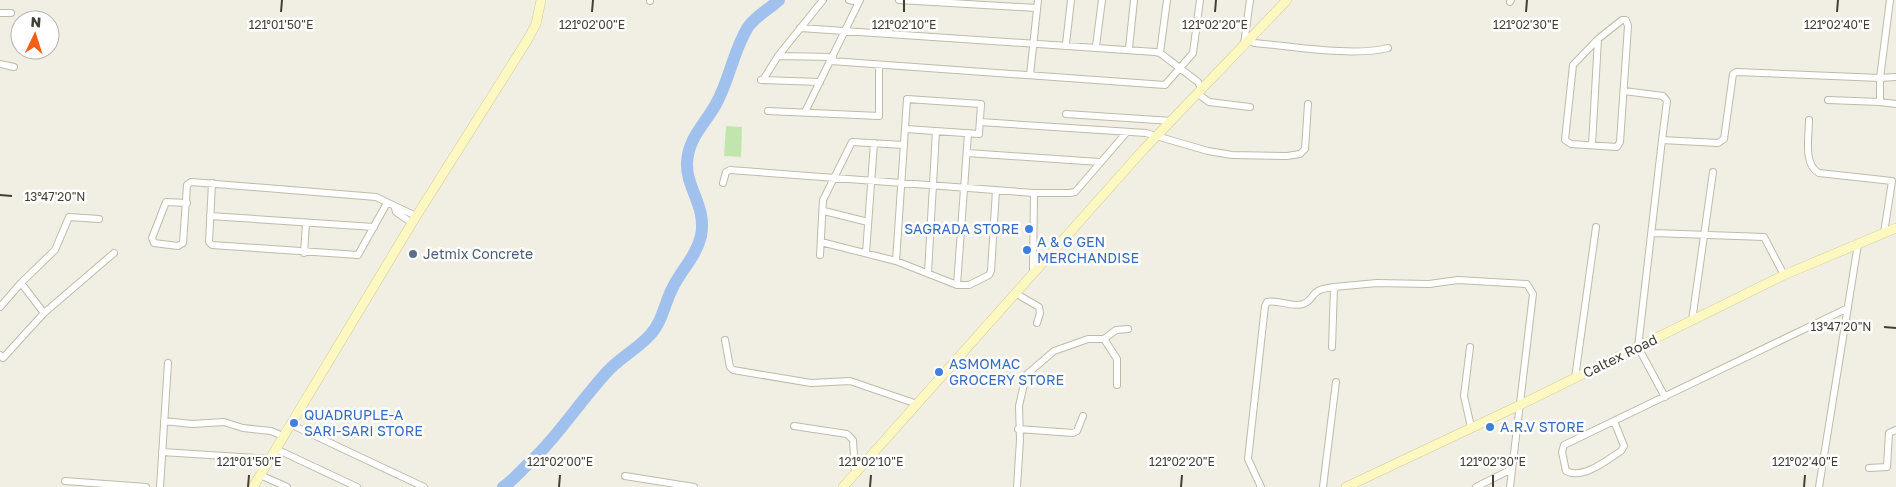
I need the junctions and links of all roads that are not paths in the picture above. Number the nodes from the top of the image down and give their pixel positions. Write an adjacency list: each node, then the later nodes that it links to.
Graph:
1 (541, 0): 75 (street)
2 (823, 0): 16 (street)
3 (849, 0): 14 (street)
4 (899, 0): 15 (street)
5 (1038, 0): 15 (street)
6 (1071, 0): 21 (street)
7 (1102, 0): 22 (street)
8 (1134, 0): 23 (street)
9 (1167, 0): 25 (street)
10 (1200, 0): 31 (street)
11 (1250, 0): 19 (street)
12 (1286, 0): 19 (street)
13 (1890, 0): 34 (street)
14 (859, 1): 17 (street)
15 (1037, 8): 20 (street)
16 (800, 28): 17 (street); 26 (street)
17 (846, 29): 20 (street); 27 (street)
18 (1598, 39): 36 (street); 57 (street); 57 (street)
19 (1246, 41): 24 (street); 37 (street)
20 (1033, 43): 21 (street); 32 (street)
21 (1066, 44): 22 (street)
22 (1096, 46): 23 (street)
23 (1129, 48): 25 (street)
24 (1388, 48)
25 (1160, 53): 31 (street)
26 (778, 56): 27 (street); 35 (street)
27 (832, 59): 29 (street); 35 (street)
28 (0, 64): 30 (street)
29 (879, 66): 32 (street); 44 (street)
30 (14, 67)
31 (1180, 68): 32 (street); 37 (street)
32 (1030, 74)
33 (1896, 77): 34 (street)
34 (1880, 78): 39 (street); 54 (street)
35 (820, 82): 44 (street)
36 (1624, 91): 54 (street); 57 (street)
37 (1200, 92): 42 (street); 47 (street)
38 (1828, 100): 39 (street)
39 (1880, 102): 41 (street)
40 (1308, 104): 53 (street)
41 (1896, 104)
42 (1250, 107)
43 (768, 111): 44 (street)
44 (805, 112)
45 (1066, 114): 47 (street)
46 (1809, 120): 82 (street)
47 (1172, 121): 53 (street)
48 (980, 122): 49 (street); 51 (street); 52 (street)
49 (906, 129): 50 (street); 56 (street)
50 (936, 131): 52 (street); 66 (street)
51 (1127, 132): 53 (street); 59 (street)
52 (968, 134): 58 (street)
53 (1158, 136): 91 (street)
54 (1662, 140): 81 (street)
55 (874, 143): 56 (street); 61 (street); 62 (street)
56 (904, 145): 65 (street)
57 (1592, 145)
58 (966, 153): 59 (street); 67 (street)
59 (1099, 162): 69 (street)
60 (1713, 172): 83 (street)
61 (835, 177): 62 (street); 64 (street); 72 (street)
62 (870, 182): 65 (street); 76 (street)
63 (212, 183): 70 (street); 71 (street); 73 (street)
64 (723, 183)
65 (902, 184): 66 (street); 90 (street)
66 (934, 186): 67 (street); 92 (street)
67 (965, 188): 68 (street); 95 (street)
68 (996, 190): 69 (street); 95 (street)
69 (1034, 193): 91 (street)
70 (187, 203): 70 (street)
71 (387, 203): 75 (street); 78 (street)
72 (824, 211): 76 (street); 84 (street)
73 (210, 216): 77 (street); 87 (street)
74 (99, 220): 94 (street)
75 (414, 220): 120 (street)
76 (868, 222): 88 (street)
77 (306, 223): 78 (street); 87 (street)
78 (374, 227): 87 (street)
79 (1596, 227): 111 (street)
80 (1896, 228): 82 (street, Caltex Road)
81 (1653, 233): 83 (street); 108 (street)
82 (1884, 233): 85 (street, Caltex Road)
83 (1705, 236): 93 (street); 101 (street)
84 (821, 242): 88 (street); 89 (street)
85 (1858, 244): 93 (street, Caltex Road); 99 (street)
86 (114, 253): 100 (street)
87 (304, 253)
88 (866, 253): 90 (street)
89 (820, 255)
90 (896, 261): 92 (street)
91 (1033, 272): 97 (street)
92 (928, 273): 95 (street)
93 (1784, 275): 101 (street, Caltex Road)
94 (21, 283): 98 (street); 100 (street)
95 (958, 285)
96 (1334, 287): 106 (street); 116 (street); 144 (street)
97 (1015, 293): 102 (street); 115 (street)
98 (0, 307)
99 (1848, 308): 114 (street); 149 (street)
100 (44, 313): 109 (street)
101 (1692, 320): 108 (street, Caltex Road)
102 (1037, 323)
103 (1128, 329): 104 (street)
104 (1104, 339): 113 (street); 123 (street)
105 (725, 340): 115 (street)
106 (1332, 347)
107 (1470, 347): 122 (street)
108 (1638, 347): 111 (street, Caltex Road); 114 (street)
109 (1, 358)
110 (168, 363): 118 (street)
111 (1575, 378): 116 (street, Caltex Road)
112 (1336, 382): 145 (street)
113 (1117, 385)
114 (1665, 397): 119 (street)
115 (917, 404): 131 (street)
116 (1520, 405): 122 (street, Caltex Road); 130 (street)
117 (1083, 416): 123 (street)
118 (164, 421): 125 (street); 127 (street)
119 (1614, 421): 119 (street)
120 (290, 424): 125 (street); 140 (street)
121 (794, 426): 131 (street)
122 (1471, 428): 146 (street, Caltex Road)
123 (1018, 429): 143 (street)
124 (1896, 430): 129 (street)
125 (283, 436): 126 (street)
126 (276, 449): 128 (street); 139 (street)
127 (162, 452): 128 (street); 136 (street)
128 (270, 459): 132 (street)
129 (1869, 468)
130 (1512, 469): 147 (street); 148 (street)
131 (855, 472): 142 (street)
132 (260, 475): 137 (street); 138 (street)
133 (624, 476): 141 (street)
134 (65, 481): 135 (street)
135 (146, 487)
136 (160, 487)
137 (253, 487)
138 (287, 487)
139 (356, 487)
140 (424, 487)
141 (694, 487)
142 (843, 487)
143 (1017, 487)
144 (1261, 487)
145 (1323, 487)
146 (1346, 487)
147 (1476, 487)
148 (1510, 487)
149 (1819, 487)

